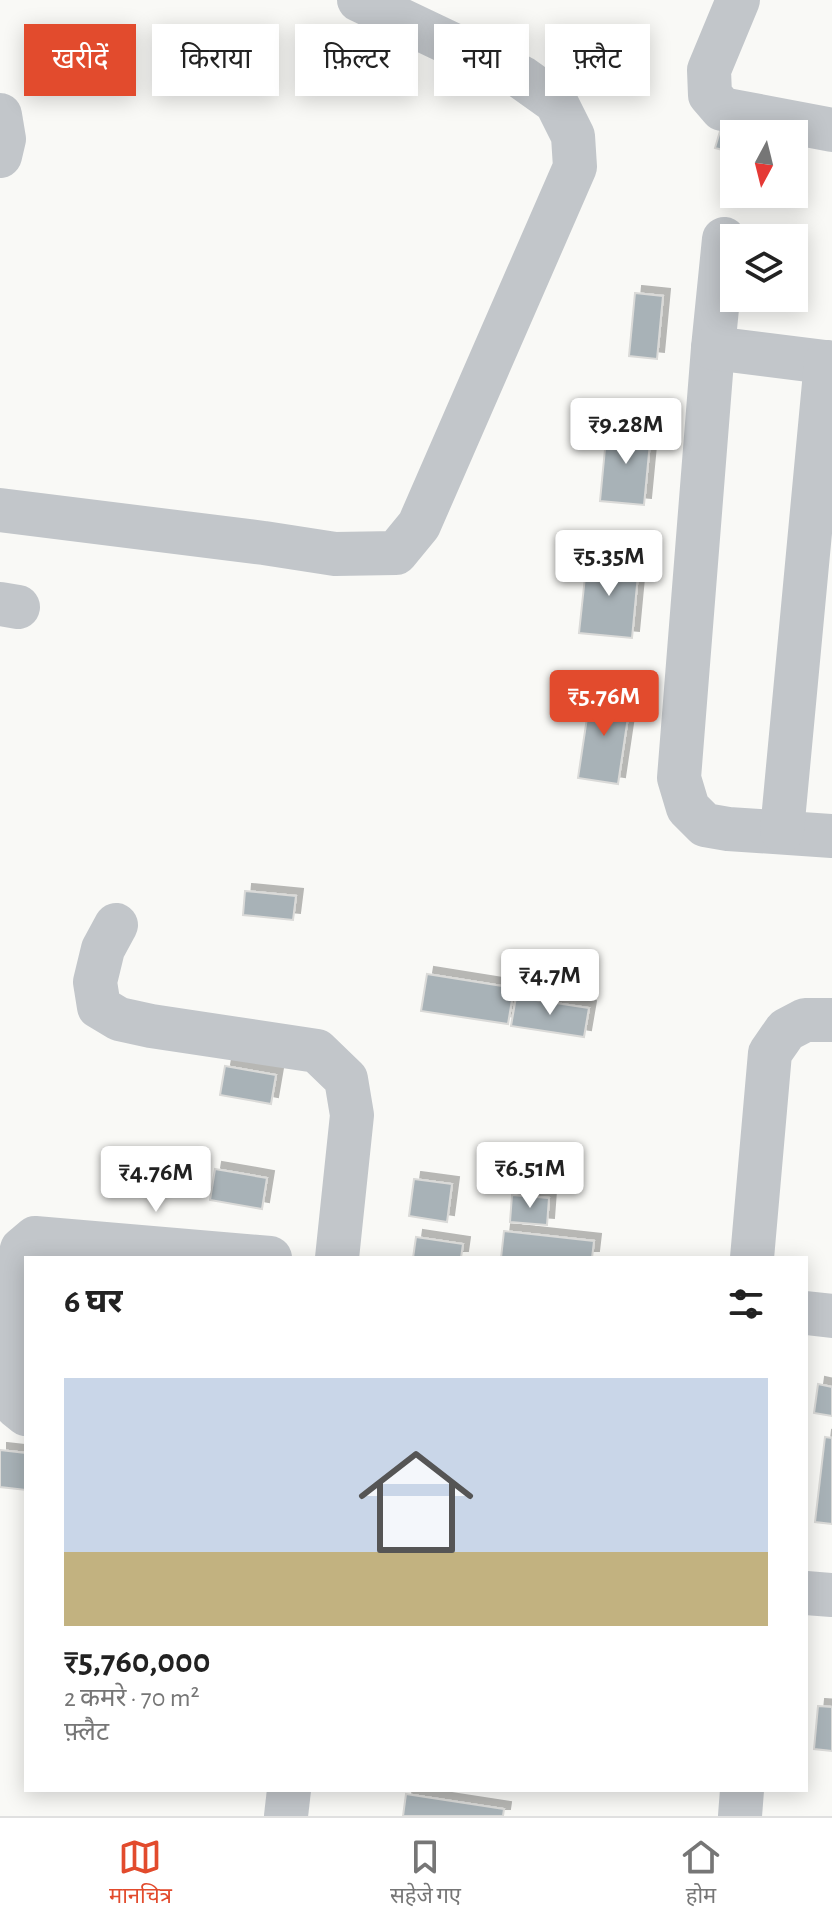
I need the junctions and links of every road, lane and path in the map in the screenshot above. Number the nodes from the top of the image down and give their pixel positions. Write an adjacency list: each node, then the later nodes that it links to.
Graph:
1 (359, 0): 9 (street)
2 (738, 0): 4 (street)
3 (0, 115): 5 (street)
4 (832, 130)
5 (0, 156)
6 (720, 279): 7 (street)
7 (713, 348): 8 (street); 10 (street)
8 (829, 363): 10 (street)
9 (0, 510)
10 (782, 831): 11 (street)
11 (832, 836)
12 (116, 925): 15 (street)
13 (832, 1020): 16 (street)
14 (246, 1256): 19 (street)
15 (337, 1256)
16 (752, 1256)
17 (808, 1313): 18 (street)
18 (832, 1316)
19 (24, 1412)
20 (808, 1593): 21 (street)
21 (832, 1595)
22 (289, 1792): 24 (street)
23 (742, 1792): 25 (street)
24 (286, 1816)
25 (740, 1816)

